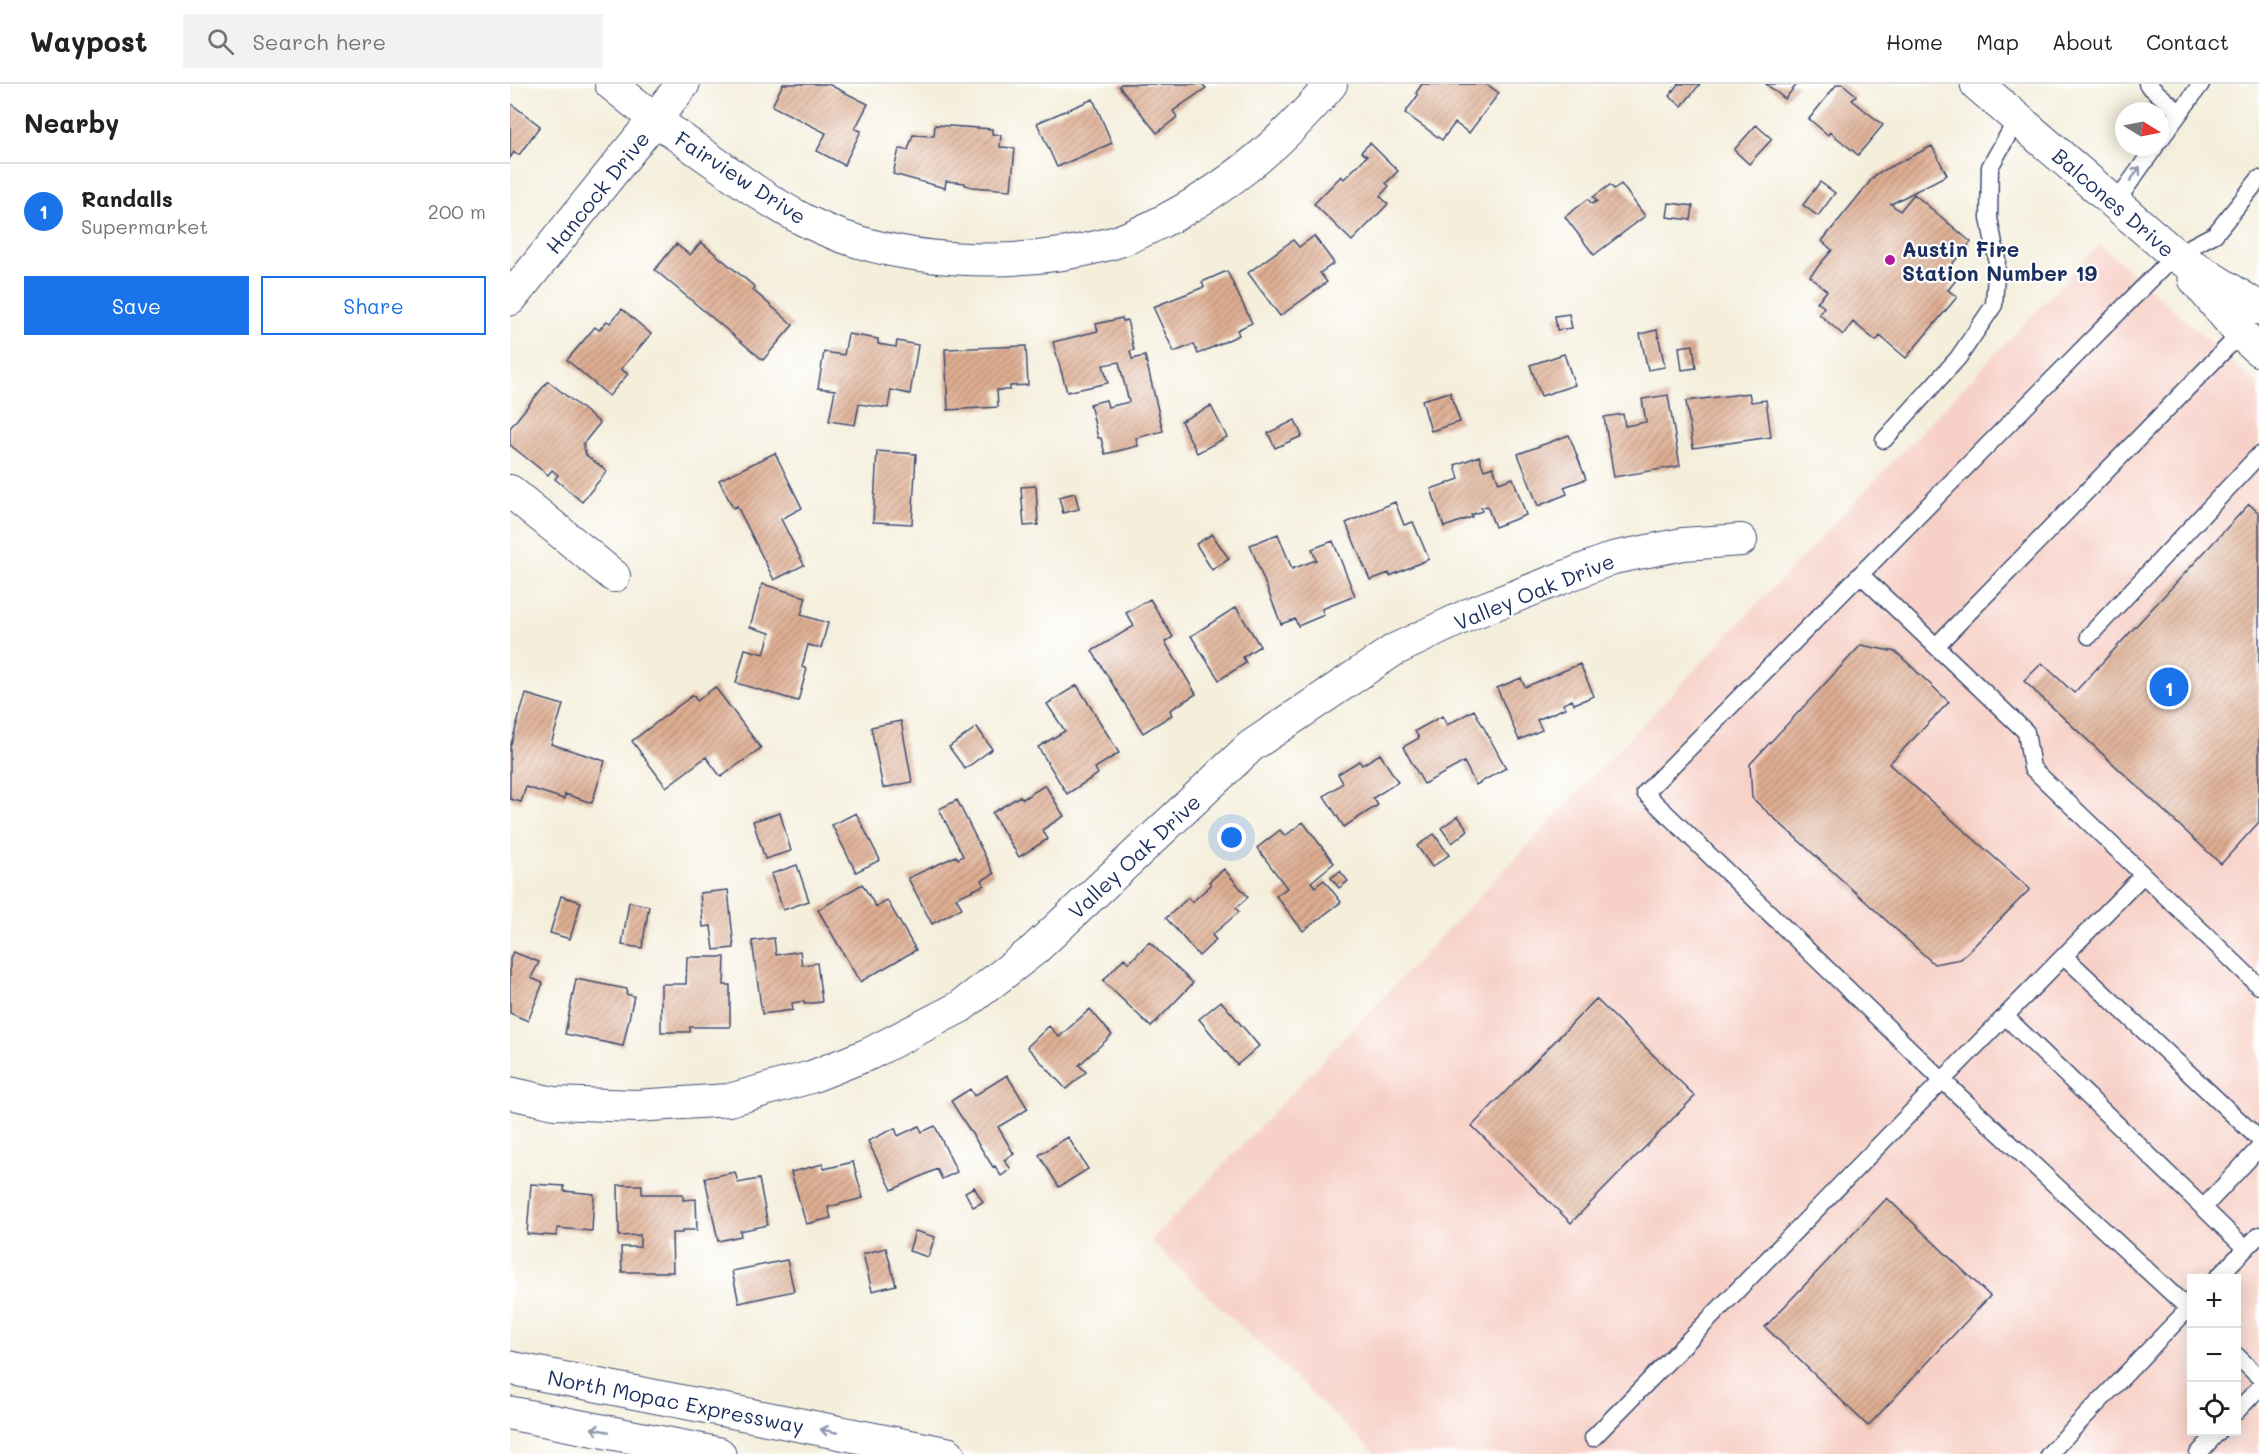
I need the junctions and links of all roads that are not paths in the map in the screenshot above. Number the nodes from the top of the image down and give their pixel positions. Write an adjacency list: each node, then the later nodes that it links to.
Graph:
1 (611, 84): 9 (street, Fairview Drive)
2 (683, 84): 9 (main road, Hancock Drive)
3 (1331, 84): 9 (street, Fairview Drive)
4 (1977, 84): 8 (main road, Balcones Drive)
5 (2147, 84): 7 (lane)
6 (2201, 84): 7 (lane)
7 (2180, 113): 10 (lane)
8 (2017, 119): 13 (main road, Balcones Drive); 17 (lane)
9 (654, 120): 15 (main road, Hancock Drive)
10 (2169, 128)
11 (2149, 156): 13 (lane, one-way to 11)
12 (2259, 179): 14 (lane)
13 (2116, 202): 14 (main road, Balcones Drive)
14 (2175, 255): 16 (main road, Balcones Drive); 21 (lane)
15 (510, 299)
16 (2254, 325): 24 (lane)
17 (1884, 440)
18 (2258, 457): 23 (lane)
19 (510, 491): 22 (street)
20 (1741, 540): 30 (street, Valley Oak Drive)
21 (1861, 575): 24 (lane); 29 (lane)
22 (614, 576)
23 (2090, 636)
24 (1936, 646): 25 (lane)
25 (2144, 875): 26 (lane); 27 (lane)
26 (2064, 956): 28 (lane); 31 (lane)
27 (2259, 986)
28 (2005, 1016): 29 (lane); 33 (lane)
29 (1942, 1080): 37 (lane); 46 (lane)
30 (510, 1093)
31 (2259, 1139)
32 (2259, 1148): 33 (lane)
33 (2203, 1208): 35 (lane)
34 (2259, 1235): 35 (lane)
35 (2246, 1249): 36 (lane)
36 (2221, 1274)
37 (2187, 1306)
38 (2187, 1312): 49 (lane)
39 (2241, 1360): 41 (lane)
40 (510, 1368): 48 (main road, North Mopac Expressway, one-way to 40)
41 (2259, 1377)
42 (2259, 1388): 43 (lane)
43 (2241, 1407)
44 (510, 1413): 47 (main road, one-way to 44)
45 (2214, 1436): 50 (lane)
46 (1593, 1438)
47 (719, 1454)
48 (948, 1454)
49 (2049, 1454)
50 (2198, 1454)

